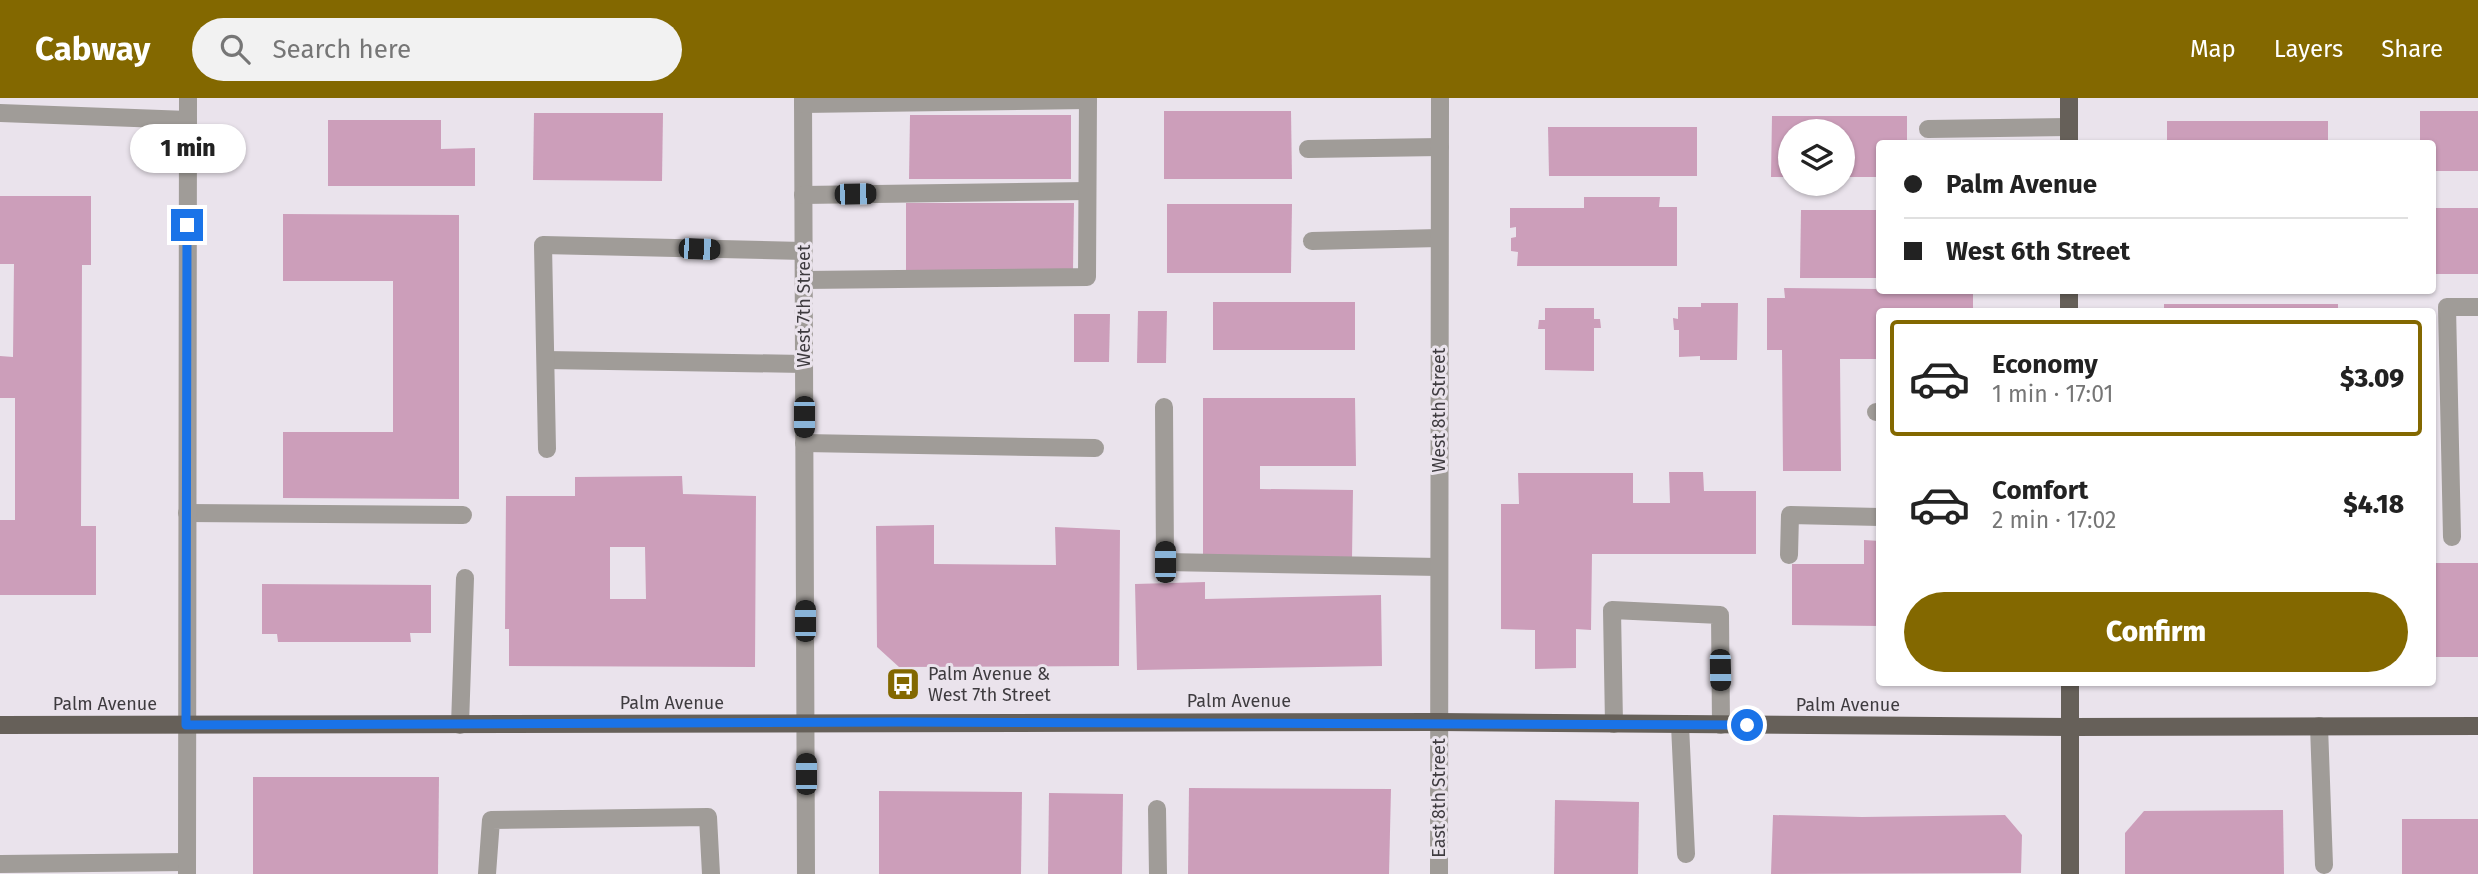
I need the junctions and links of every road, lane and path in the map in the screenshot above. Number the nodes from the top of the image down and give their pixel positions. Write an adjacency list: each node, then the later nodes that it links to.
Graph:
1 (188, 98): 8 (street)
2 (1440, 98): 11 (street, West 8th Street)
3 (2069, 98): 10 (main road)
4 (1088, 99): 5 (street); 13 (street)
5 (803, 101): 14 (street, West 7th Street)
6 (71, 106): 7 (street); 8 (street)
7 (0, 113)
8 (188, 120): 26 (street)
9 (1928, 129): 10 (street)
10 (2069, 135)
11 (1440, 147): 12 (street); 15 (street, West 8th Street)
12 (1308, 149)
13 (1087, 191): 14 (street); 18 (street)
14 (803, 195): 17 (street, West 7th Street)
15 (1440, 238): 16 (street); 31 (street, West 8th Street)
16 (1312, 241)
17 (803, 251): 18 (street, West 7th Street); 20 (street)
18 (804, 280): 21 (street, West 7th Street)
19 (2478, 307): 29 (street)
20 (546, 360): 21 (street); 25 (street)
21 (804, 364): 23 (street, West 7th Street)
22 (1164, 407): 31 (street)
23 (804, 443): 24 (street); 35 (street, West 7th Street)
24 (1095, 448)
25 (547, 449)
26 (187, 513): 27 (street); 39 (street)
27 (463, 515)
28 (1876, 517): 30 (street)
29 (2452, 537)
30 (1789, 555)
31 (1439, 567): 34 (street, West 8th Street)
32 (465, 578): 40 (street)
33 (2070, 686): 44 (main road)
34 (1438, 722): 35 (main road, Palm Avenue); 36 (main road, Palm Avenue); 54 (street, East 8th Street)
35 (806, 723): 40 (main road, Palm Avenue); 52 (street, West 7th Street)
36 (1614, 724): 37 (main road, Palm Avenue); 41 (street)
37 (1680, 724): 41 (main road, Palm Avenue); 46 (street)
38 (0, 725): 39 (main road, Palm Avenue)
39 (186, 725): 40 (main road, Palm Avenue); 49 (street)
40 (460, 725)
41 (1721, 725): 44 (main road, Palm Avenue)
42 (2319, 726): 43 (main road, Palm Avenue); 44 (main road, Palm Avenue); 48 (street)
43 (2478, 726)
44 (2070, 727): 55 (main road)
45 (1157, 809): 53 (street)
46 (1686, 854)
47 (0, 864): 49 (street)
48 (2324, 865)
49 (187, 868)
50 (487, 874): 51 (street)
51 (711, 874)
52 (806, 874)
53 (1158, 874)
54 (1439, 874)
55 (2070, 874)

